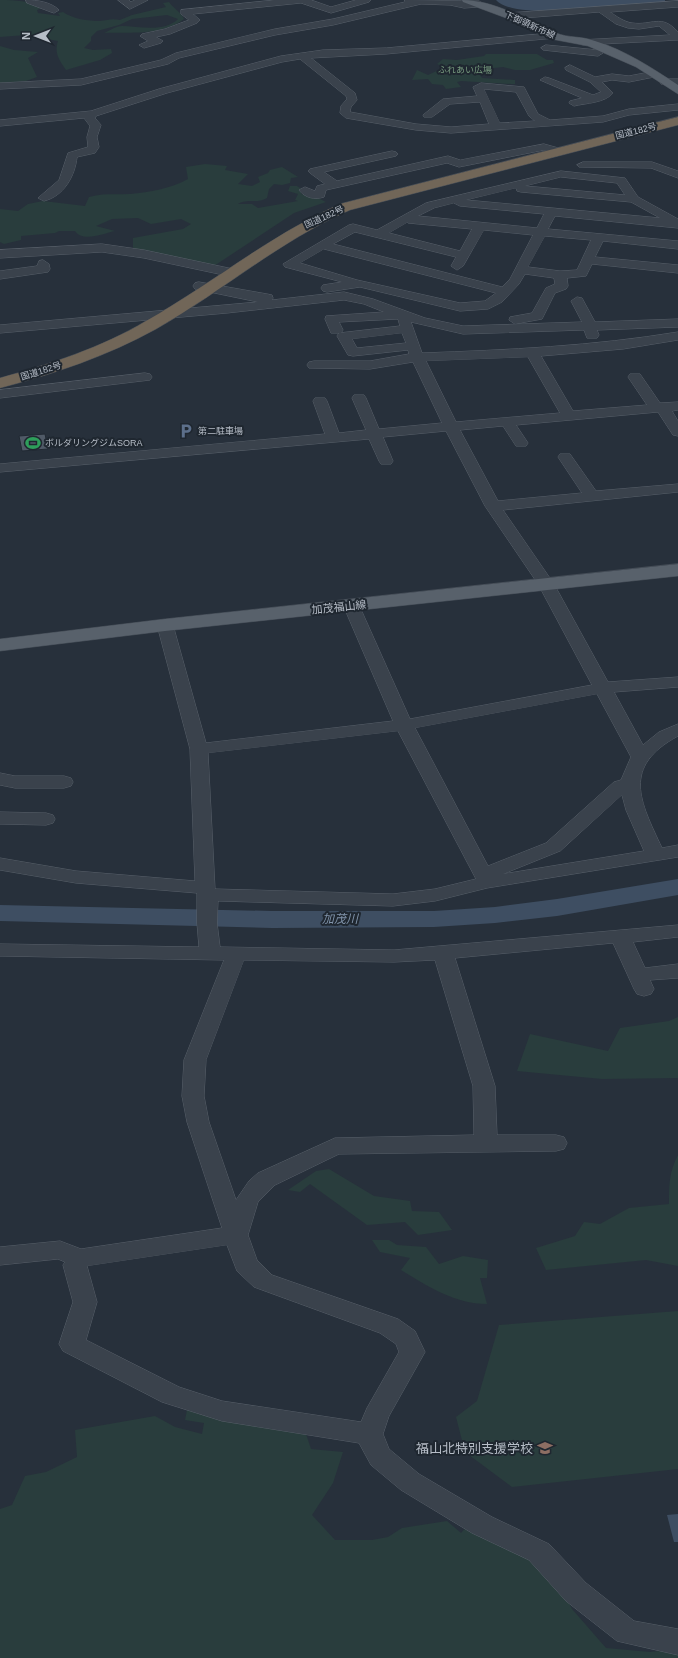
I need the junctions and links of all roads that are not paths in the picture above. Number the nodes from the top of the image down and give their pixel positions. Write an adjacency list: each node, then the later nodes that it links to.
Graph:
1 (32, 0): 12 (street)
2 (143, 0): 7 (street)
3 (208, 0): 11 (street)
4 (467, 0): 9 (main road, 下御領新市線)
5 (371, 1): 6 (street); 8 (street)
6 (422, 1): 9 (street); 18 (street)
7 (126, 3): 16 (street)
8 (250, 3): 11 (street); 14 (street)
9 (479, 4): 15 (main road, 下御領新市線)
10 (676, 6): 13 (street)
11 (218, 8): 23 (street)
12 (54, 10)
13 (602, 10): 15 (street); 21 (street)
14 (259, 16)
15 (510, 16): 19 (main road, 下御領新市線)
16 (126, 17)
17 (264, 26): 18 (street)
18 (275, 32): 20 (street)
19 (552, 36): 22 (main road, 下御領新市線); 28 (street)
20 (257, 37): 26 (street); 29 (street)
21 (678, 37): 22 (street)
22 (583, 42): 27 (main road, 下御領新市線)
23 (144, 45)
24 (319, 46): 26 (street)
25 (546, 48): 27 (street)
26 (276, 51): 28 (street); 38 (street)
27 (611, 53): 31 (main road, 下御領新市線)
28 (302, 56): 52 (street)
29 (137, 68): 36 (street); 38 (street)
30 (570, 68): 33 (street)
31 (655, 74): 33 (street); 34 (main road, 下御領新市線)
32 (545, 80): 39 (street)
33 (594, 80): 39 (street)
34 (665, 82): 35 (street); 37 (main road, 下御領新市線)
35 (678, 82)
36 (0, 86)
37 (678, 90)
38 (163, 91): 44 (street)
39 (593, 99): 40 (street)
40 (574, 103)
41 (486, 104): 43 (street); 49 (street); 51 (street)
42 (678, 107): 45 (street)
43 (431, 112)
44 (92, 114): 48 (street); 63 (street)
45 (621, 114): 49 (street); 50 (street)
46 (678, 116): 50 (highway, 国道182号)
47 (678, 121): 54 (highway, 国道182号)
48 (0, 123)
49 (549, 123): 51 (street)
50 (646, 124): 54 (highway, 国道182号)
51 (496, 127): 52 (street)
52 (450, 139): 57 (street)
53 (359, 148): 55 (street)
54 (555, 150): 56 (highway, 国道182号); 57 (street); 81 (highway, 国道182号)
55 (392, 154): 58 (street); 60 (street)
56 (535, 157): 59 (street); 81 (highway, 国道182号)
57 (448, 159): 58 (street)
58 (418, 166): 60 (street)
59 (678, 175)
60 (335, 184): 62 (street)
61 (507, 187): 64 (street); 64 (street); 65 (street)
62 (305, 190)
63 (44, 198)
64 (634, 199): 68 (street)
65 (446, 201): 66 (street); 67 (street)
66 (551, 212): 68 (street); 70 (street)
67 (408, 219): 69 (street); 71 (street)
68 (678, 224)
69 (480, 226): 70 (street); 76 (street)
70 (540, 232): 72 (street); 80 (street)
71 (379, 234): 73 (street); 76 (street)
72 (598, 238): 74 (street); 77 (street)
73 (322, 245): 84 (street); 85 (street)
74 (678, 245)
75 (0, 254): 81 (street)
76 (463, 255): 84 (street)
77 (588, 260): 79 (street); 83 (street)
78 (43, 264): 82 (street)
79 (678, 269)
80 (520, 270): 83 (street); 87 (street)
81 (228, 271): 86 (highway, 国道182号)
82 (0, 275)
83 (560, 275): 91 (street)
84 (451, 278): 87 (street)
85 (360, 282): 86 (street); 87 (street)
86 (205, 286): 89 (highway, 国道182号); 90 (highway, 国道182号)
87 (505, 291)
88 (577, 301): 93 (street)
89 (171, 314): 90 (street); 91 (street); 104 (highway, 国道182号)
90 (154, 316): 94 (street); 103 (highway, 国道182号)
91 (407, 323): 93 (street); 95 (street); 98 (street); 98 (street)
92 (676, 324): 93 (street)
93 (590, 325): 97 (street)
94 (0, 329)
95 (336, 330)
96 (678, 336): 97 (street)
97 (596, 348): 99 (street)
98 (415, 352): 99 (street); 100 (street); 112 (street)
99 (532, 354): 110 (street)
100 (314, 365)
101 (145, 377): 105 (street)
102 (635, 377): 109 (street)
103 (0, 378)
104 (0, 383)
105 (0, 394)
106 (360, 398): 114 (street)
107 (320, 401): 115 (street)
108 (678, 406): 109 (street)
109 (660, 408): 110 (street); 113 (street)
110 (569, 416): 111 (street)
111 (507, 422): 112 (street); 116 (street)
112 (451, 427): 114 (street); 122 (street)
113 (678, 432)
114 (374, 434): 115 (street); 118 (street)
115 (334, 438): 119 (street)
116 (521, 443)
117 (565, 457): 121 (street)
118 (386, 461)
119 (0, 468)
120 (678, 488): 121 (street)
121 (592, 497): 122 (street)
122 (493, 506): 124 (street)
123 (678, 570): 124 (main road, 加茂福山線)
124 (546, 584): 125 (main road, 加茂福山線); 129 (street)
125 (351, 605): 126 (main road, 加茂福山線); 130 (street)
126 (165, 626): 127 (main road, 加茂福山線); 132 (street)
127 (0, 645)
128 (678, 682): 129 (street)
129 (603, 688): 130 (street); 133 (street)
130 (404, 725): 132 (street); 142 (street)
131 (678, 730): 133 (street)
132 (199, 749): 143 (street)
133 (640, 757): 136 (street)
134 (0, 779): 135 (street)
135 (64, 782)
136 (630, 786): 140 (street); 142 (street)
137 (0, 818): 138 (street)
138 (46, 819)
139 (678, 851): 140 (street)
140 (656, 855): 142 (street)
141 (0, 864): 143 (street)
142 (487, 882): 143 (street)
143 (207, 892): 147 (street)
144 (678, 931): 145 (street)
145 (620, 936): 149 (street); 150 (street)
146 (0, 950): 147 (street)
147 (210, 953): 148 (street)
148 (237, 953): 149 (street); 153 (street)
149 (442, 954): 151 (street)
150 (678, 971)
151 (486, 1143): 152 (street); 153 (street)
152 (556, 1143)
153 (236, 1235): 155 (street); 156 (street)
154 (0, 1256): 155 (street)
155 (80, 1258): 156 (street)
156 (370, 1434): 157 (street)
157 (678, 1642)

